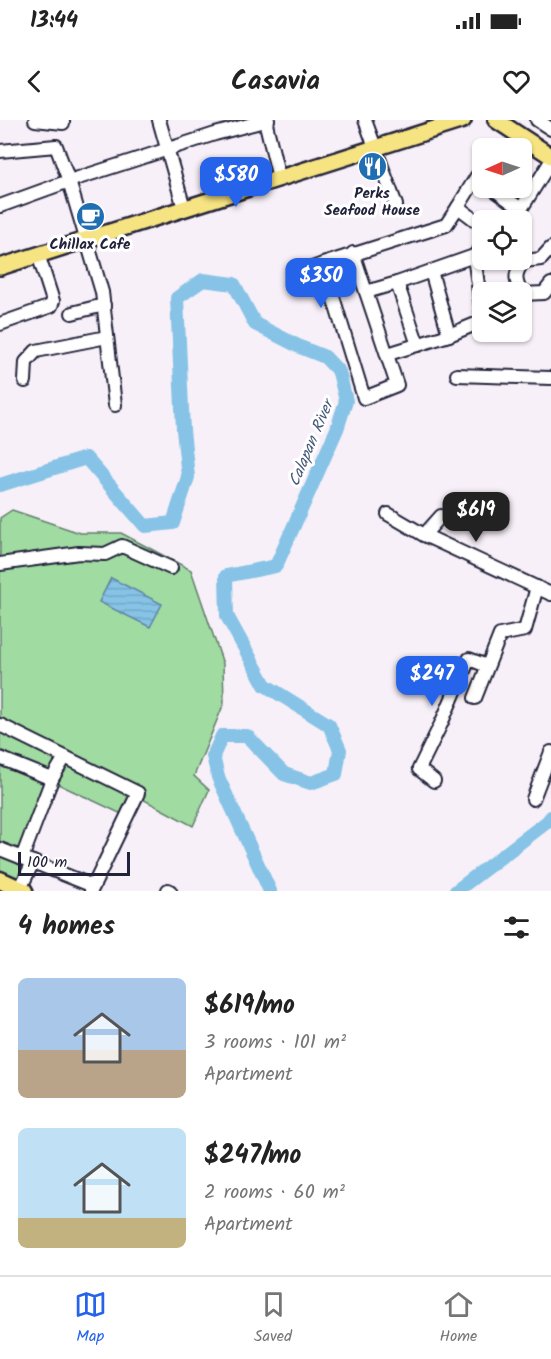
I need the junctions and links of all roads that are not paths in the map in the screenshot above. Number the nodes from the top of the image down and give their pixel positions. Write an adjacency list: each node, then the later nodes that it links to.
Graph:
1 (35, 120): 2 (street)
2 (63, 120)
3 (159, 120): 11 (street)
4 (266, 120): 11 (street); 14 (street)
5 (365, 120): 10 (street)
6 (463, 120): 10 (main road)
7 (496, 120): 13 (main road)
8 (537, 120): 9 (street)
9 (551, 129)
10 (375, 147): 14 (main road); 18 (street)
11 (169, 150): 15 (street); 21 (street)
12 (0, 151): 15 (street)
13 (551, 158): 22 (street)
14 (279, 178): 21 (main road)
15 (69, 181): 19 (street); 24 (street)
16 (472, 184): 20 (street)
17 (506, 198): 22 (street)
18 (396, 205)
19 (0, 206)
20 (458, 207): 23 (street); 26 (street)
21 (184, 208): 24 (main road)
22 (521, 209)
23 (472, 218)
24 (86, 239): 27 (main road); 39 (street)
25 (551, 248): 34 (street)
26 (353, 253): 29 (street); 37 (street)
27 (38, 255): 30 (main road); 41 (street)
28 (472, 257): 32 (street)
29 (322, 264): 33 (street); 45 (street)
30 (0, 267)
31 (476, 270): 42 (street)
32 (431, 271): 35 (street); 42 (street)
33 (293, 275)
34 (516, 282)
35 (397, 283): 37 (street); 44 (street)
36 (551, 284): 38 (street)
37 (366, 292): 45 (street)
38 (532, 293)
39 (104, 304): 40 (street); 43 (street)
40 (72, 313)
41 (0, 324)
42 (449, 335): 44 (street)
43 (107, 337): 48 (street); 49 (street)
44 (418, 345): 45 (street)
45 (388, 354)
46 (457, 375): 47 (street)
47 (551, 378)
48 (26, 381)
49 (115, 405)
50 (388, 514): 52 (street)
51 (441, 516): 52 (street)
52 (424, 535): 55 (street)
53 (0, 564): 54 (street)
54 (171, 568)
55 (537, 587): 56 (street); 57 (street)
56 (551, 594)
57 (487, 666): 58 (street); 64 (street)
58 (474, 698)
59 (0, 725): 61 (street)
60 (551, 752): 65 (street)
61 (65, 757): 63 (street); 69 (street)
62 (0, 758): 63 (street)
63 (52, 779): 67 (street)
64 (434, 781)
65 (533, 799)
66 (0, 849): 67 (street)
67 (27, 860): 68 (street); 69 (street)
68 (11, 887)
69 (92, 889)

